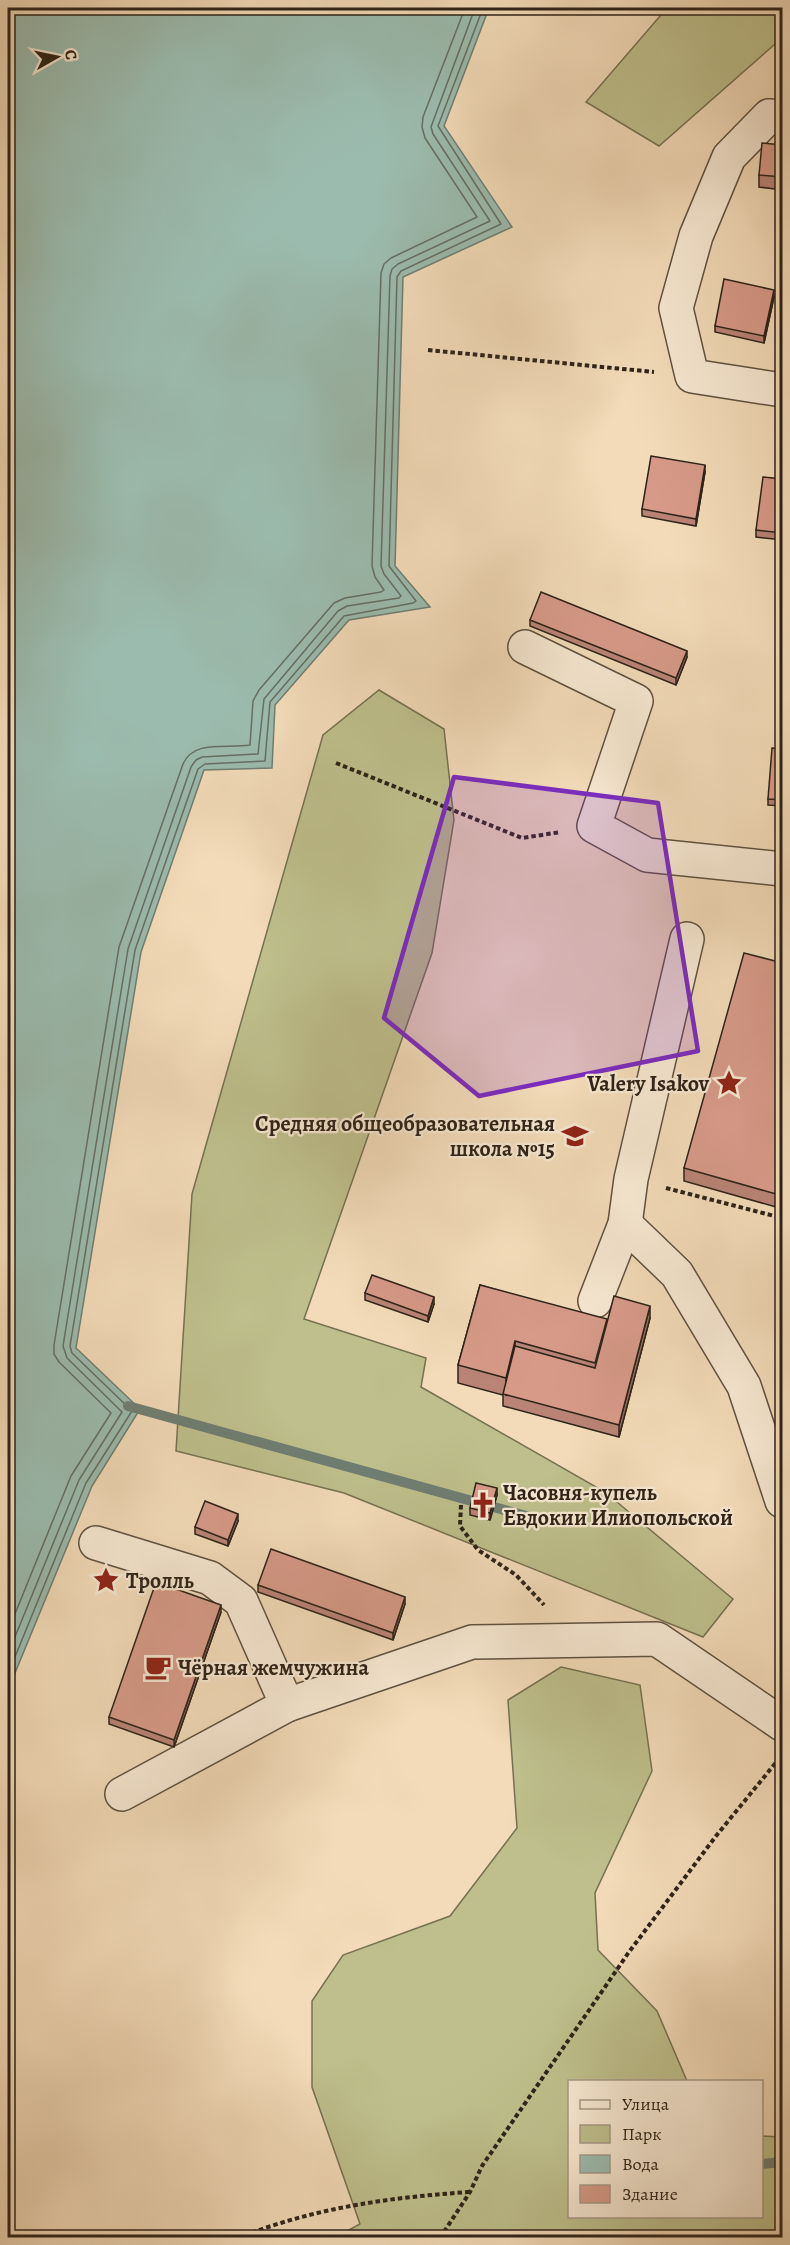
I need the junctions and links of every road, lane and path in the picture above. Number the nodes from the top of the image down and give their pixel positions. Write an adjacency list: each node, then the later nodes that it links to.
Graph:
1 (776, 117): 3 (street)
2 (428, 350): 3 (path)
3 (692, 376): 4 (street)
4 (783, 390)
5 (525, 647): 7 (street)
6 (336, 763): 7 (path)
7 (594, 826): 8 (street)
8 (783, 869)
9 (687, 939): 10 (street)
10 (631, 1179): 11 (path); 12 (street)
11 (783, 1218)
12 (625, 1224): 13 (street); 14 (street)
13 (595, 1301)
14 (783, 1501)
15 (461, 1505): 17 (path)
16 (96, 1543): 18 (street)
17 (577, 1640): 18 (street); 19 (street)
18 (288, 1705): 21 (street)
19 (783, 1724)
20 (783, 1755): 22 (path)
21 (122, 1794)
22 (470, 2192): 23 (path); 24 (path)
23 (238, 2238)
24 (440, 2238)

